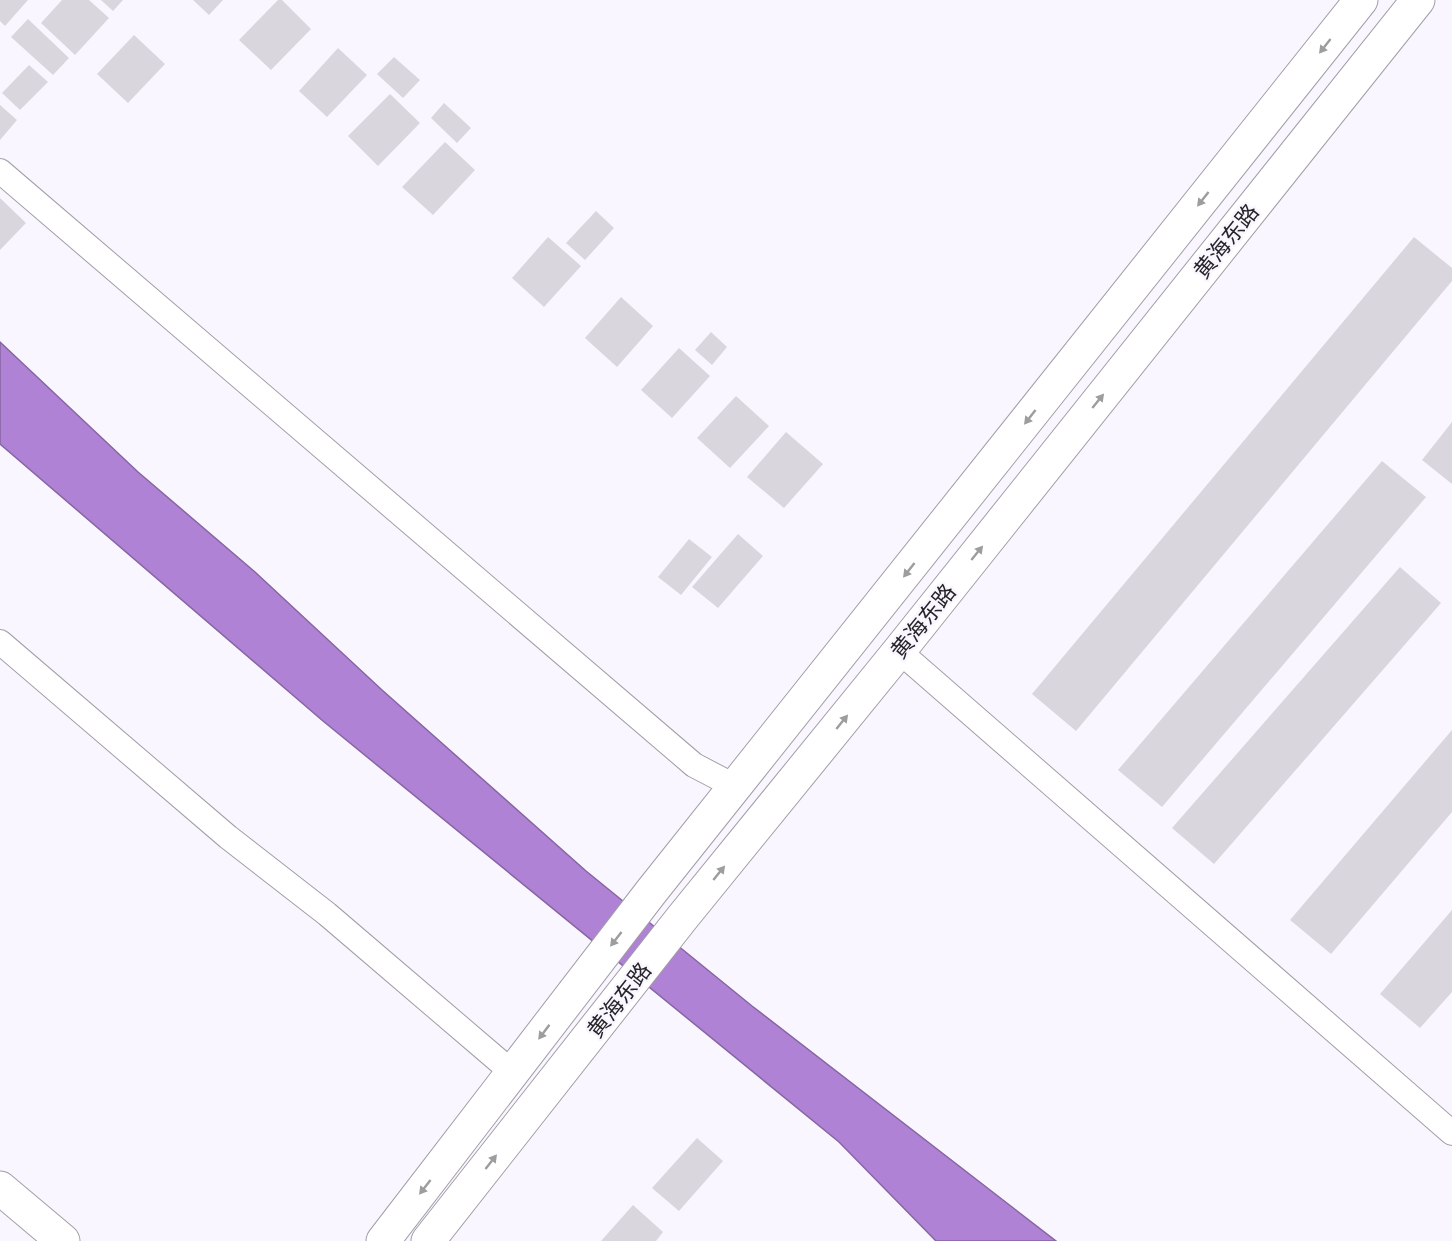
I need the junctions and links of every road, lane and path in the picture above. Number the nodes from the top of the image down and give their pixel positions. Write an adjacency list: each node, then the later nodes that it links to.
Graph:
1 (1361, 0): 6 (street, 黄海东路, one-way to 6)
2 (1418, 0): 5 (street, 黄海东路, one-way to 2)
3 (0, 171): 6 (street)
4 (0, 642): 7 (street)
5 (899, 651): 8 (street); 12 (street, 黄海东路, one-way to 5)
6 (736, 787): 7 (street, 黄海东路, one-way to 7)
7 (513, 1073): 11 (street, 黄海东路, one-way to 11)
8 (1452, 1133)
9 (0, 1188): 10 (street)
10 (63, 1241)
11 (383, 1241)
12 (428, 1241)

